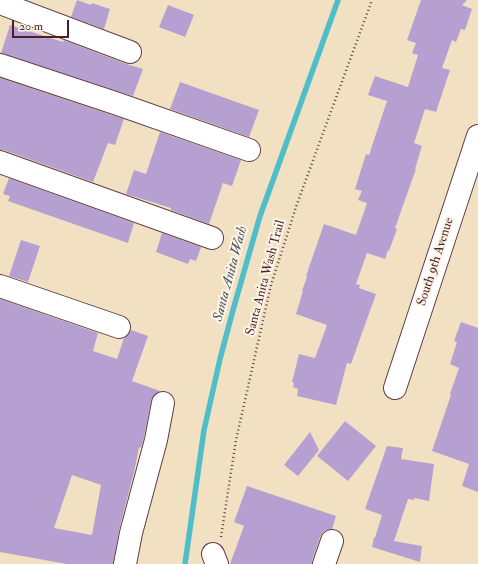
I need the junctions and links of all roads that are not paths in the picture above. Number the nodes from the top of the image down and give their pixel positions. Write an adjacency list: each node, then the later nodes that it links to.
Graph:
1 (0, 3): 2 (street)
2 (130, 52)
3 (0, 65): 5 (street)
4 (478, 136): 10 (street, South 9th Avenue)
5 (249, 150)
6 (0, 162): 7 (street)
7 (212, 238)
8 (0, 286): 9 (street)
9 (119, 327)
10 (395, 388)
11 (163, 403): 13 (street)
12 (332, 541): 14 (street)
13 (125, 564)
14 (324, 564)

